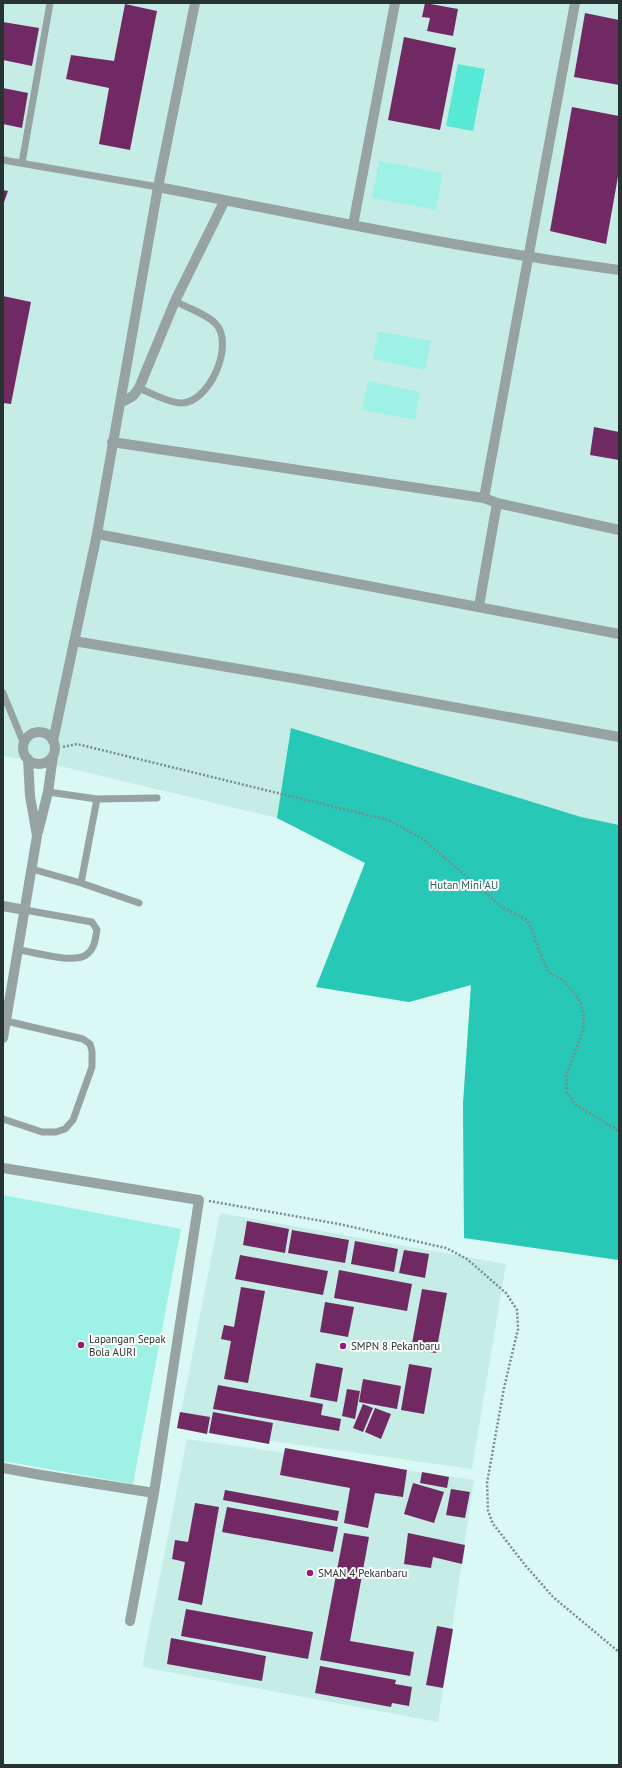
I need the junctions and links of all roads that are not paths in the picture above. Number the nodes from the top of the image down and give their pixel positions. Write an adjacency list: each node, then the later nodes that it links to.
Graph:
1 (50, 3): 6 (lane)
2 (195, 3): 7 (street)
3 (395, 3): 9 (street)
4 (575, 3): 10 (street)
5 (3, 160): 6 (lane)
6 (22, 163): 7 (lane)
7 (158, 187): 8 (street); 14 (street)
8 (225, 200): 9 (street); 12 (street)
9 (353, 225): 10 (street)
10 (528, 257): 11 (street); 16 (street)
11 (619, 270)
12 (175, 301): 13 (street); 13 (lane)
13 (139, 388): 14 (street)
14 (120, 404): 15 (street)
15 (112, 442): 16 (street); 19 (street)
16 (484, 498): 17 (street)
17 (497, 503): 18 (street); 20 (street)
18 (619, 530)
19 (97, 534): 20 (street); 22 (street)
20 (479, 606): 21 (street)
21 (619, 634)
22 (74, 641): 24 (street); 26 (street)
23 (3, 693): 25 (lane)
24 (619, 737)
25 (24, 744): 26 (street); 27 (street)
26 (54, 748): 27 (street); 28 (street)
27 (28, 759): 31 (street)
28 (48, 792): 30 (lane); 31 (street)
29 (157, 798): 30 (lane)
30 (97, 799): 33 (lane)
31 (37, 836): 32 (street)
32 (32, 869): 33 (lane); 36 (street)
33 (81, 883): 34 (lane)
34 (139, 903)
35 (3, 906): 36 (street)
36 (25, 910): 37 (street); 37 (lane)
37 (19, 950): 38 (street)
38 (6, 1021): 39 (street); 40 (lane)
39 (3, 1038)
40 (3, 1119)
41 (3, 1168): 43 (street)
42 (3, 1468): 43 (street)
43 (154, 1493): 44 (street)
44 (130, 1621)

